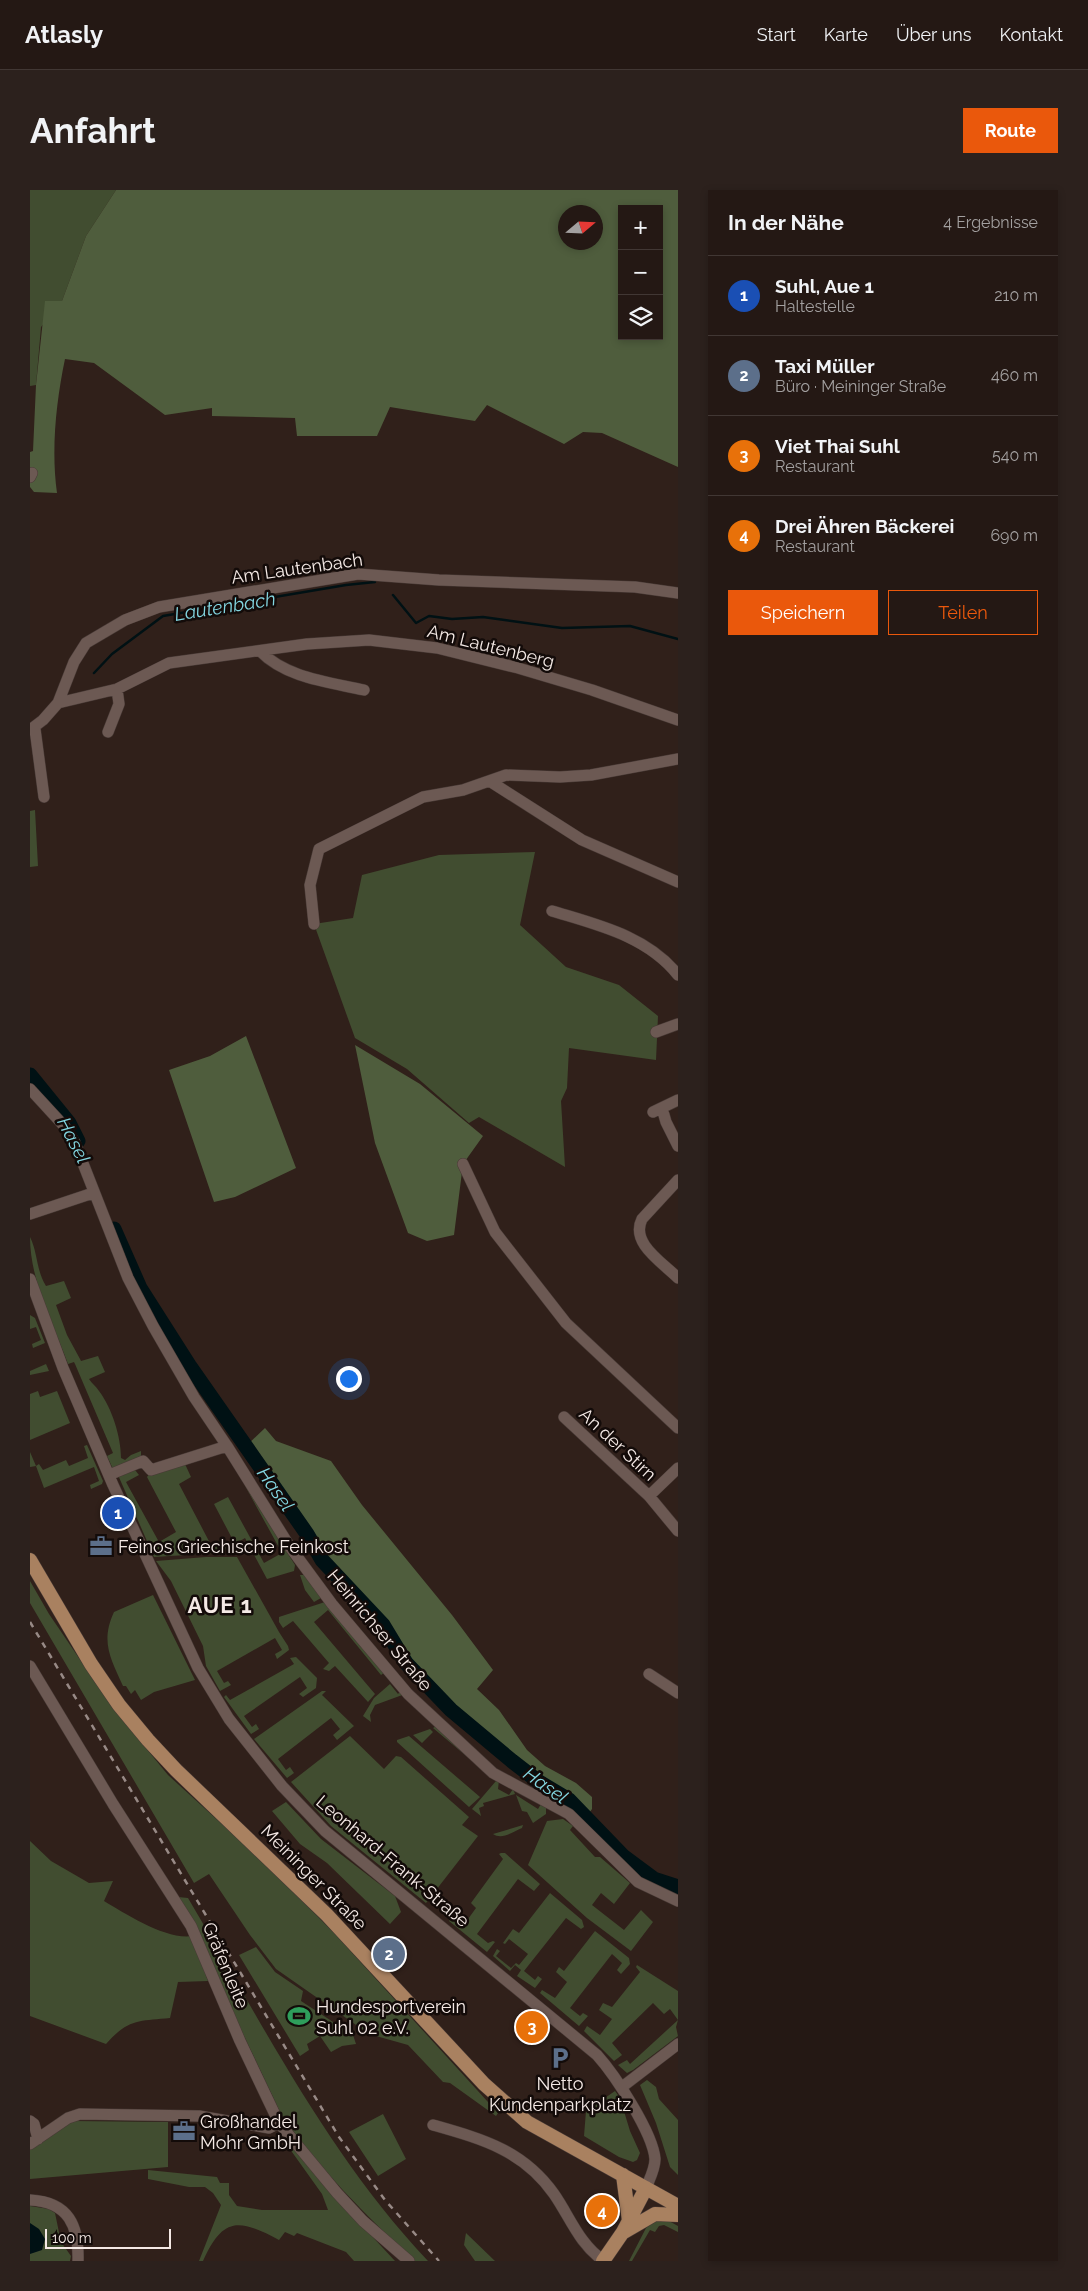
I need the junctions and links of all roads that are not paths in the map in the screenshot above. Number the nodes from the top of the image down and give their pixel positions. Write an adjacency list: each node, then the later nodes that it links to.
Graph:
1 (678, 593): 5 (street, Am Lautenbach)
2 (260, 650): 3 (street, Am Lautenberg); 4 (street); 6 (street, Am Lautenberg)
3 (117, 689): 5 (street, Am Lautenberg); 8 (street)
4 (364, 690)
5 (58, 703): 7 (street)
6 (678, 720)
7 (32, 729): 11 (street)
8 (108, 732)
9 (678, 759): 10 (street)
10 (491, 782): 12 (street); 14 (street)
11 (44, 797)
12 (678, 882)
13 (552, 911): 15 (street)
14 (314, 924)
15 (678, 975)
16 (678, 1024): 17 (street)
17 (656, 1032)
18 (30, 1089): 23 (street, Heinrichser Straße)
19 (678, 1100): 20 (street)
20 (678, 1146)
21 (463, 1164): 28 (street)
22 (678, 1180): 25 (street)
23 (94, 1193): 24 (street); 29 (street, Heinrichser Straße)
24 (30, 1214)
25 (678, 1278)
26 (30, 1279): 31 (street, Leonhard-Frank-Straße)
27 (564, 1417): 32 (street, An der Stirn)
28 (678, 1428)
29 (227, 1446): 31 (street); 38 (street, Heinrichser Straße)
30 (678, 1468): 32 (street, An der Stirn)
31 (109, 1475): 40 (street, Leonhard-Frank-Straße)
32 (649, 1496): 33 (street, An der Stirn)
33 (678, 1530)
34 (31, 1565): 45 (main road, Meininger Straße)
35 (30, 1666): 42 (street, Gräfenleite)
36 (649, 1674): 37 (street)
37 (678, 1693)
38 (678, 1901)
39 (678, 2044): 40 (street)
40 (622, 2087): 46 (street, Leonhard-Frank-Straße)
41 (30, 2121): 44 (street)
42 (278, 2124): 44 (street); 52 (street, Gräfenleite)
43 (433, 2125): 53 (street)
44 (34, 2142)
45 (623, 2174): 46 (main road, Meininger Straße); 50 (main road)
46 (646, 2188): 48 (main road, Meininger Straße); 50 (main road)
47 (30, 2200): 51 (street)
48 (678, 2206)
49 (678, 2215): 50 (main road)
50 (626, 2227): 53 (main road)
51 (78, 2261)
52 (409, 2261)
53 (603, 2261)

